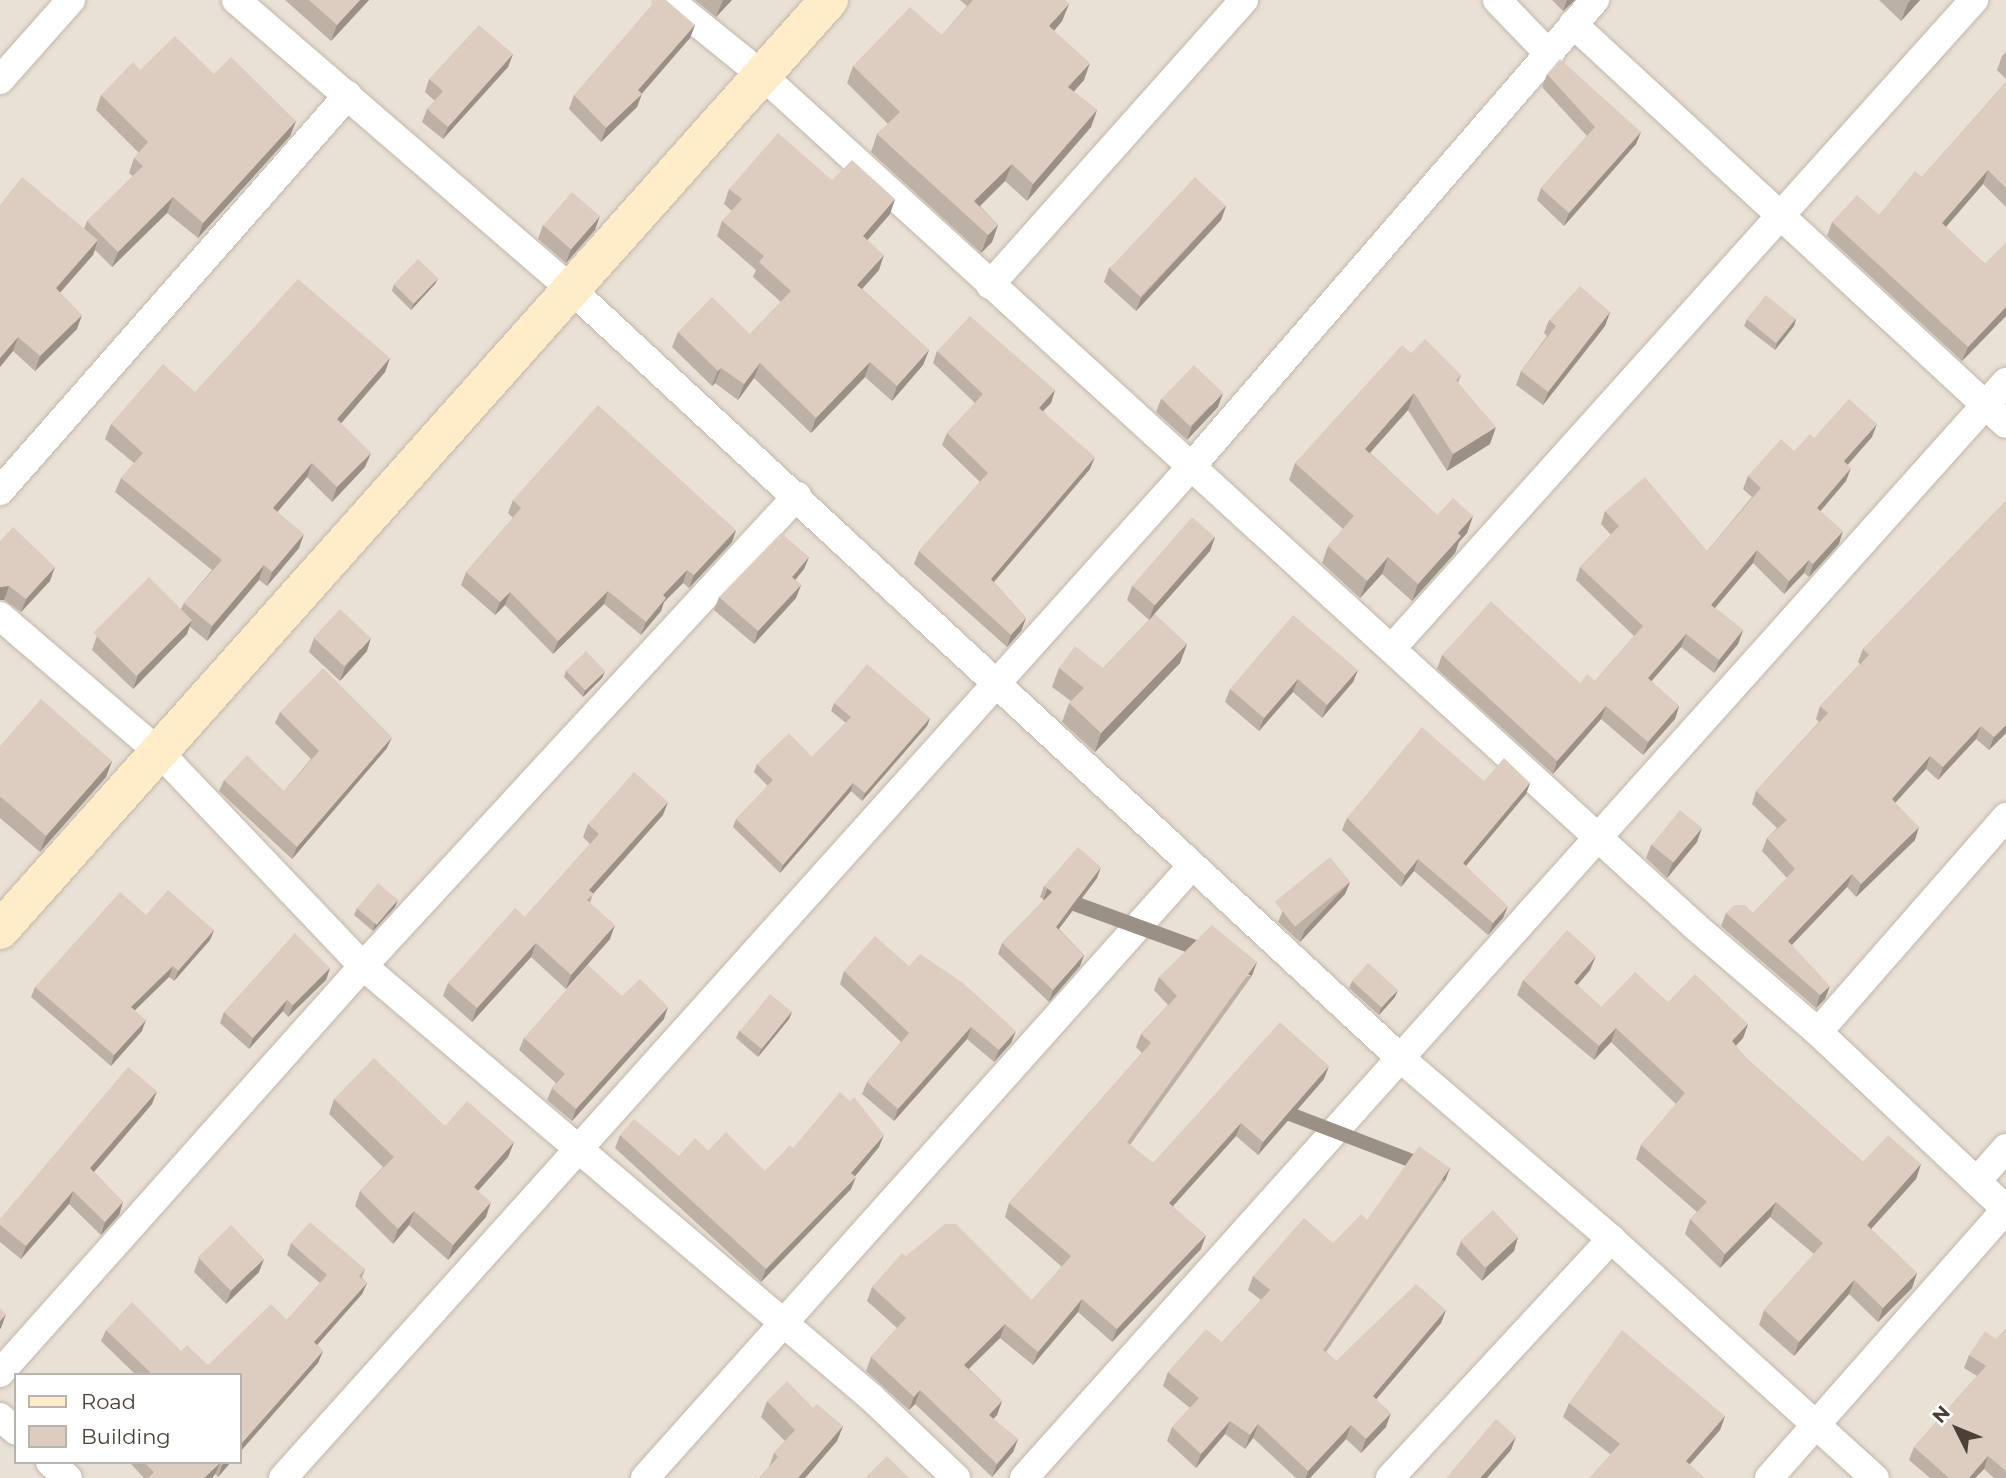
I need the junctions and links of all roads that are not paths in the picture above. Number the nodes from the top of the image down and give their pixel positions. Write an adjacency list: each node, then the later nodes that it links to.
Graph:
1 (71, 0): 12 (street)
2 (236, 0): 13 (street)
3 (669, 0): 11 (street)
4 (829, 0): 11 (street)
5 (1244, 0): 15 (street)
6 (1497, 0): 10 (street)
7 (1595, 0): 9 (street)
8 (1974, 0): 14 (street)
9 (1573, 24): 10 (street); 14 (street)
10 (1550, 55): 19 (street)
11 (762, 75): 15 (street); 16 (street)
12 (0, 80)
13 (348, 95): 16 (street); 20 (street)
14 (1782, 213): 18 (street); 23 (street)
15 (990, 285): 19 (street)
16 (573, 291): 21 (street); 25 (street)
17 (2006, 382): 18 (street)
18 (1996, 415): 27 (street)
19 (1190, 468): 23 (street); 24 (street)
20 (0, 491)
21 (797, 496): 24 (street); 30 (street)
22 (0, 616): 25 (street)
23 (1393, 648): 27 (street)
24 (996, 683): 28 (street); 34 (street)
25 (161, 754): 29 (street); 30 (street)
26 (2006, 817): 31 (street)
27 (1598, 837): 31 (street); 32 (street)
28 (1191, 867): 32 (street); 38 (street)
29 (0, 930)
30 (363, 966): 34 (street); 39 (street)
31 (1818, 1032): 35 (street)
32 (1399, 1057): 37 (street); 48 (street)
33 (2006, 1148): 35 (street)
34 (577, 1150): 38 (street); 45 (street)
35 (1977, 1181): 36 (street)
36 (2006, 1209): 41 (street)
37 (1611, 1239): 41 (street); 49 (street)
38 (783, 1326): 46 (street); 47 (street)
39 (0, 1373)
40 (0, 1417): 42 (street)
41 (1815, 1426): 50 (street); 51 (street)
42 (14, 1429)
43 (52, 1464): 44 (street)
44 (68, 1478)
45 (283, 1478)
46 (645, 1478)
47 (956, 1478)
48 (1024, 1478)
49 (1390, 1478)
50 (1769, 1478)
51 (1875, 1478)

